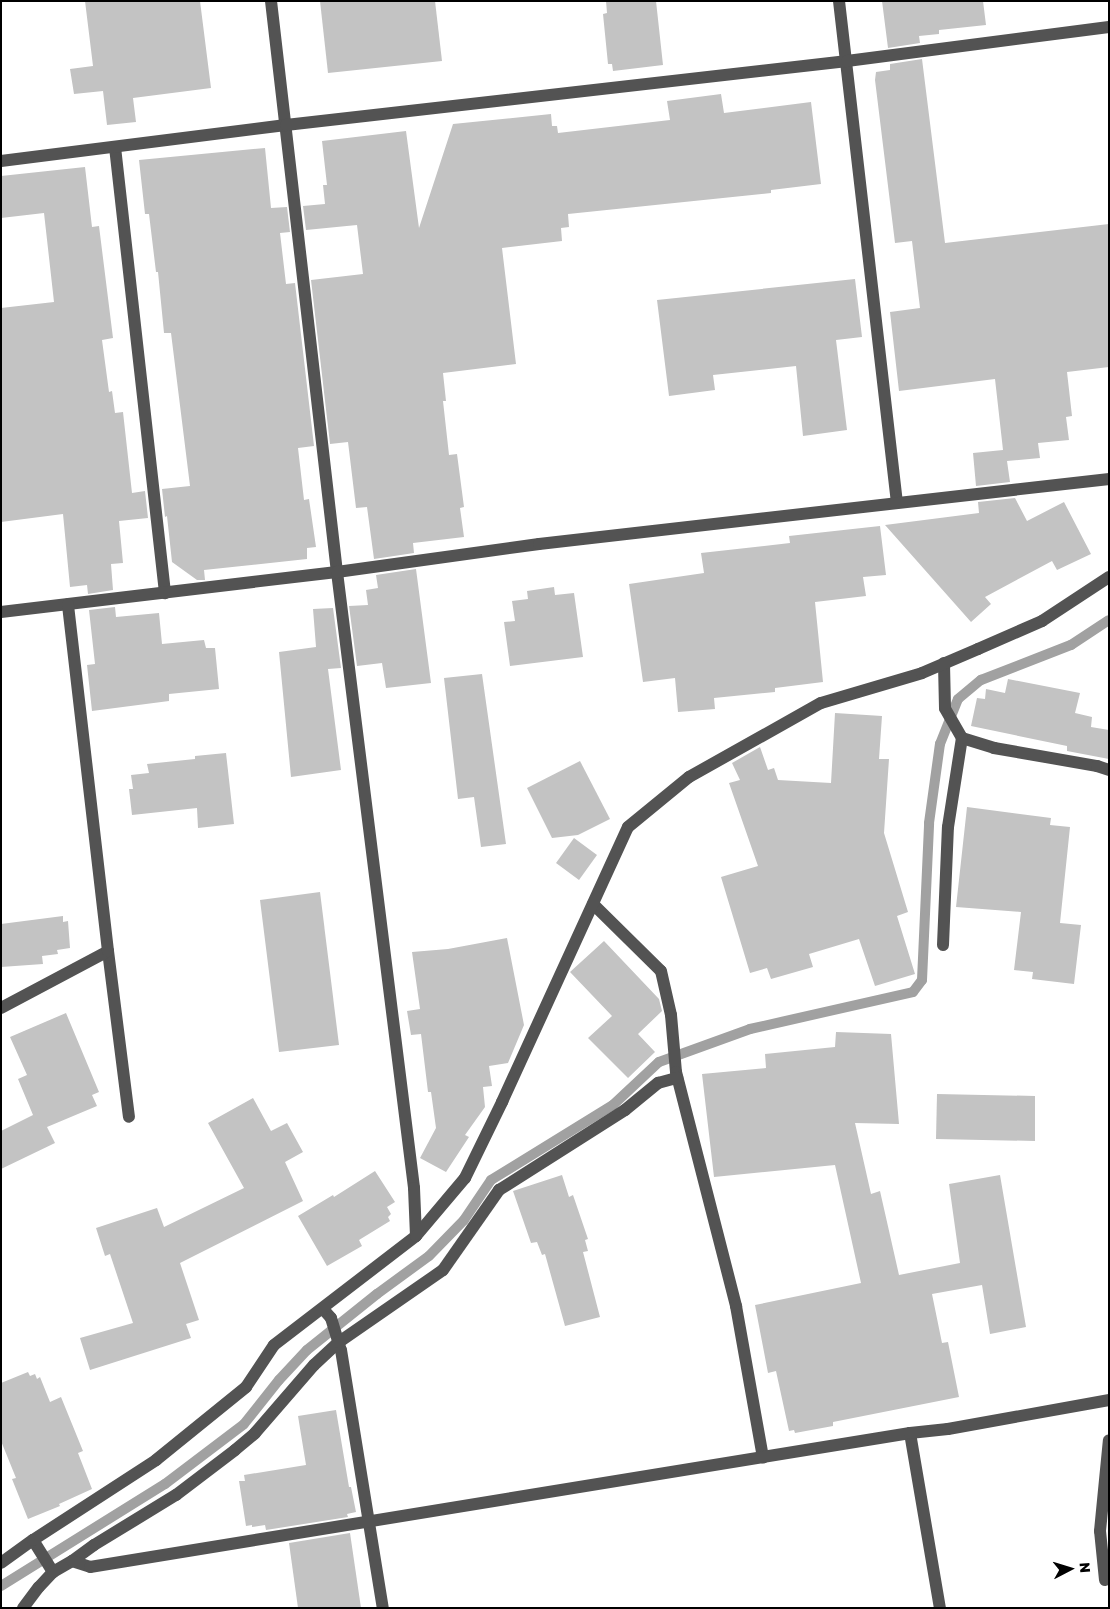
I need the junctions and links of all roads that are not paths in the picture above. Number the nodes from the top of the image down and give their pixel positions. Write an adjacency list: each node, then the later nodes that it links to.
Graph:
1 (271, 1): 5 (street)
2 (839, 1): 4 (street)
3 (1109, 27): 4 (street)
4 (847, 61): 5 (street); 9 (street)
5 (286, 125): 6 (street); 10 (street)
6 (115, 147): 7 (street); 12 (street)
7 (1, 161)
8 (1109, 479): 9 (street)
9 (897, 503): 10 (street)
10 (337, 572): 12 (street); 24 (street)
11 (1109, 577): 15 (street)
12 (165, 593): 13 (street)
13 (68, 604): 14 (street); 20 (street)
14 (1, 612)
15 (944, 663): 16 (street); 18 (street)
16 (960, 734): 17 (street); 19 (street)
17 (1109, 770)
18 (593, 904): 22 (street); 24 (street)
19 (943, 945)
20 (108, 951): 21 (street); 23 (street)
21 (1, 1008)
22 (676, 1075): 26 (street); 30 (street)
23 (129, 1117)
24 (416, 1236): 25 (street)
25 (327, 1313): 26 (street); 32 (street)
26 (338, 1339): 31 (street); 33 (street)
27 (1109, 1400): 28 (street)
28 (910, 1432): 30 (street); 39 (street)
29 (1109, 1440): 36 (street)
30 (763, 1458): 31 (street)
31 (368, 1522): 33 (street); 38 (street)
32 (35, 1544): 34 (street); 35 (street)
33 (72, 1561): 35 (street)
34 (1, 1563)
35 (52, 1569): 37 (street)
36 (1105, 1580)
37 (23, 1608)
38 (383, 1608)
39 (940, 1608)

